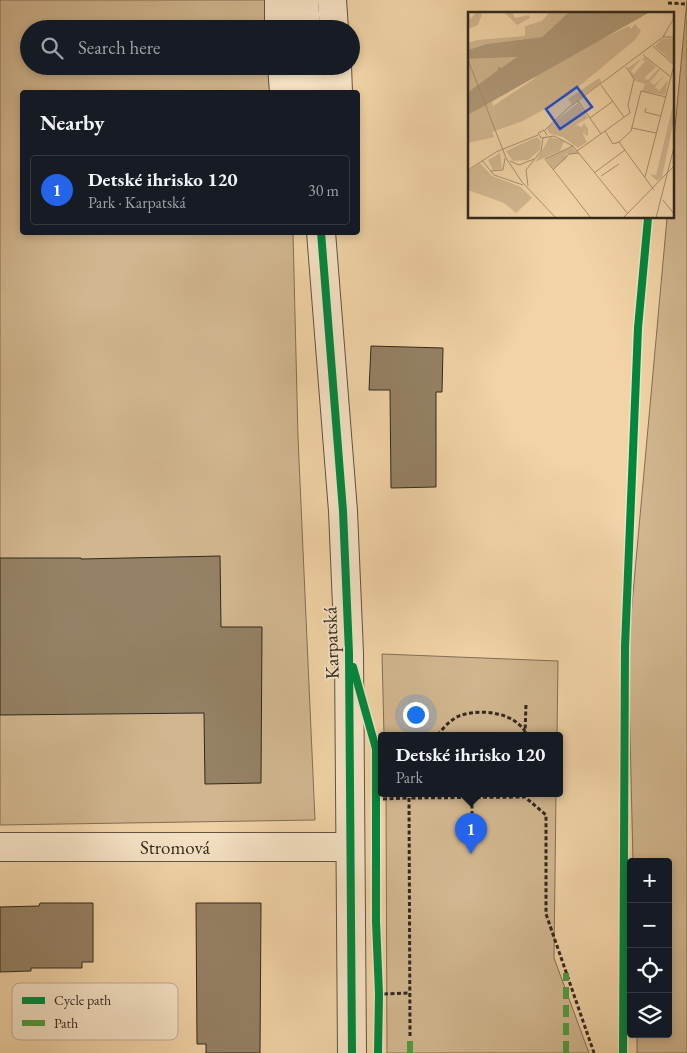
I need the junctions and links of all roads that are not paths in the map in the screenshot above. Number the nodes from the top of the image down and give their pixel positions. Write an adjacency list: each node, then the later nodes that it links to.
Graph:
1 (279, 0): 4 (street)
2 (304, 0): 5 (street)
3 (332, 0): 6 (street)
4 (279, 20)
5 (305, 20)
6 (333, 20)
7 (283, 75): 10 (street)
8 (310, 75): 11 (street)
9 (337, 75): 12 (street)
10 (284, 90)
11 (311, 90)
12 (338, 90)
13 (321, 235): 15 (street, Karpatská)
14 (0, 847): 15 (street, Stromová)
15 (350, 847): 16 (street, Karpatská)
16 (352, 1053)

